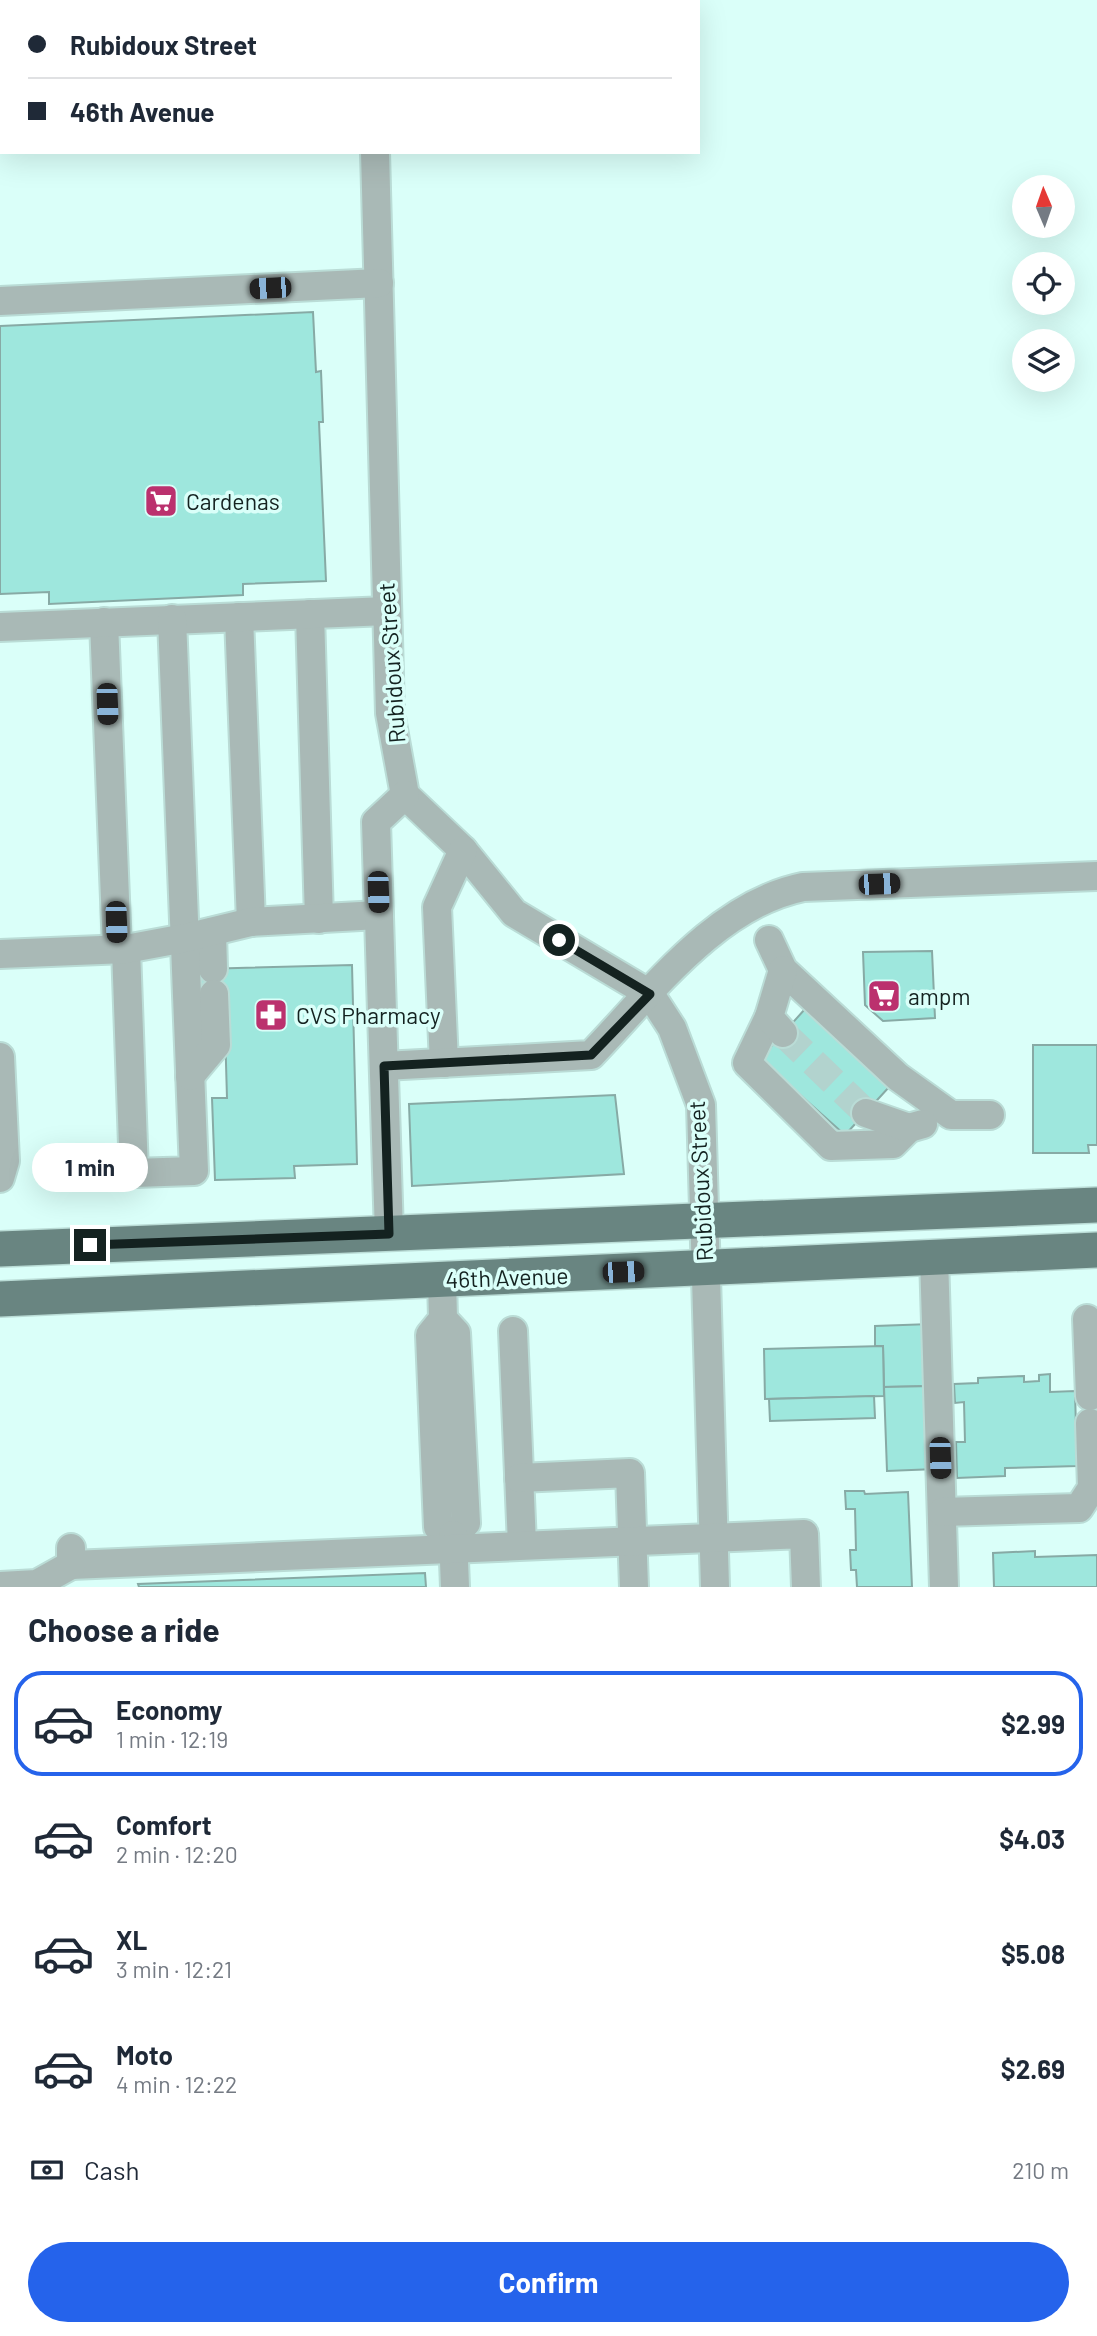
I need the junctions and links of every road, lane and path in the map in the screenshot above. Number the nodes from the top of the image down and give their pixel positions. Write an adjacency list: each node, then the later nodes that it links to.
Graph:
1 (375, 154): 2 (street, Rubidoux Street)
2 (379, 283): 3 (street); 4 (street, Rubidoux Street)
3 (0, 301)
4 (387, 611): 5 (street); 10 (street, Rubidoux Street)
5 (310, 614): 6 (street); 14 (street)
6 (239, 617): 7 (street); 15 (street)
7 (172, 619): 8 (street); 17 (street)
8 (104, 622): 9 (street); 19 (street)
9 (0, 626)
10 (405, 796): 11 (street, Rubidoux Street); 13 (street)
11 (463, 850): 22 (street, Rubidoux Street); 24 (street)
12 (1097, 876): 22 (street)
13 (379, 915): 14 (street); 25 (street)
14 (319, 919): 15 (street)
15 (251, 922): 16 (street)
16 (212, 932): 17 (street); 26 (street)
17 (184, 938): 19 (street); 26 (street)
18 (769, 940): 21 (street)
19 (122, 949): 20 (street); 26 (street)
20 (0, 954)
21 (783, 970): 28 (street); 30 (street)
22 (650, 994): 24 (street); 33 (street, Rubidoux Street)
23 (0, 1057): 31 (street)
24 (444, 1063): 25 (street)
25 (384, 1066): 34 (street)
26 (190, 1076)
27 (866, 1113): 30 (street)
28 (951, 1115): 29 (street); 30 (street)
29 (990, 1115)
30 (909, 1128)
31 (0, 1178)
32 (1097, 1205): 33 (main road, 46th Avenue)
33 (705, 1221): 34 (main road, 46th Avenue); 39 (street, Rubidoux Street)
34 (389, 1234): 35 (main road, 46th Avenue)
35 (70, 1246): 36 (main road, 46th Avenue); 41 (main road)
36 (0, 1249)
37 (1097, 1250): 38 (main road, 46th Avenue)
38 (934, 1257): 39 (main road, 46th Avenue); 46 (street)
39 (706, 1269): 40 (main road, 46th Avenue); 47 (street, Rubidoux Street)
40 (442, 1279): 41 (main road, 46th Avenue); 49 (street)
41 (65, 1296): 42 (main road, 46th Avenue)
42 (0, 1299)
43 (1087, 1319): 46 (street)
44 (513, 1331): 45 (street)
45 (519, 1478): 48 (street); 50 (street)
46 (942, 1512): 56 (street)
47 (713, 1538): 48 (street); 54 (street, Rubidoux Street); 55 (street)
48 (633, 1541): 50 (street); 53 (street)
49 (453, 1542): 50 (street); 51 (street); 52 (street)
50 (522, 1545)
51 (0, 1586)
52 (455, 1587)
53 (634, 1587)
54 (715, 1587)
55 (806, 1587)
56 (944, 1587)

